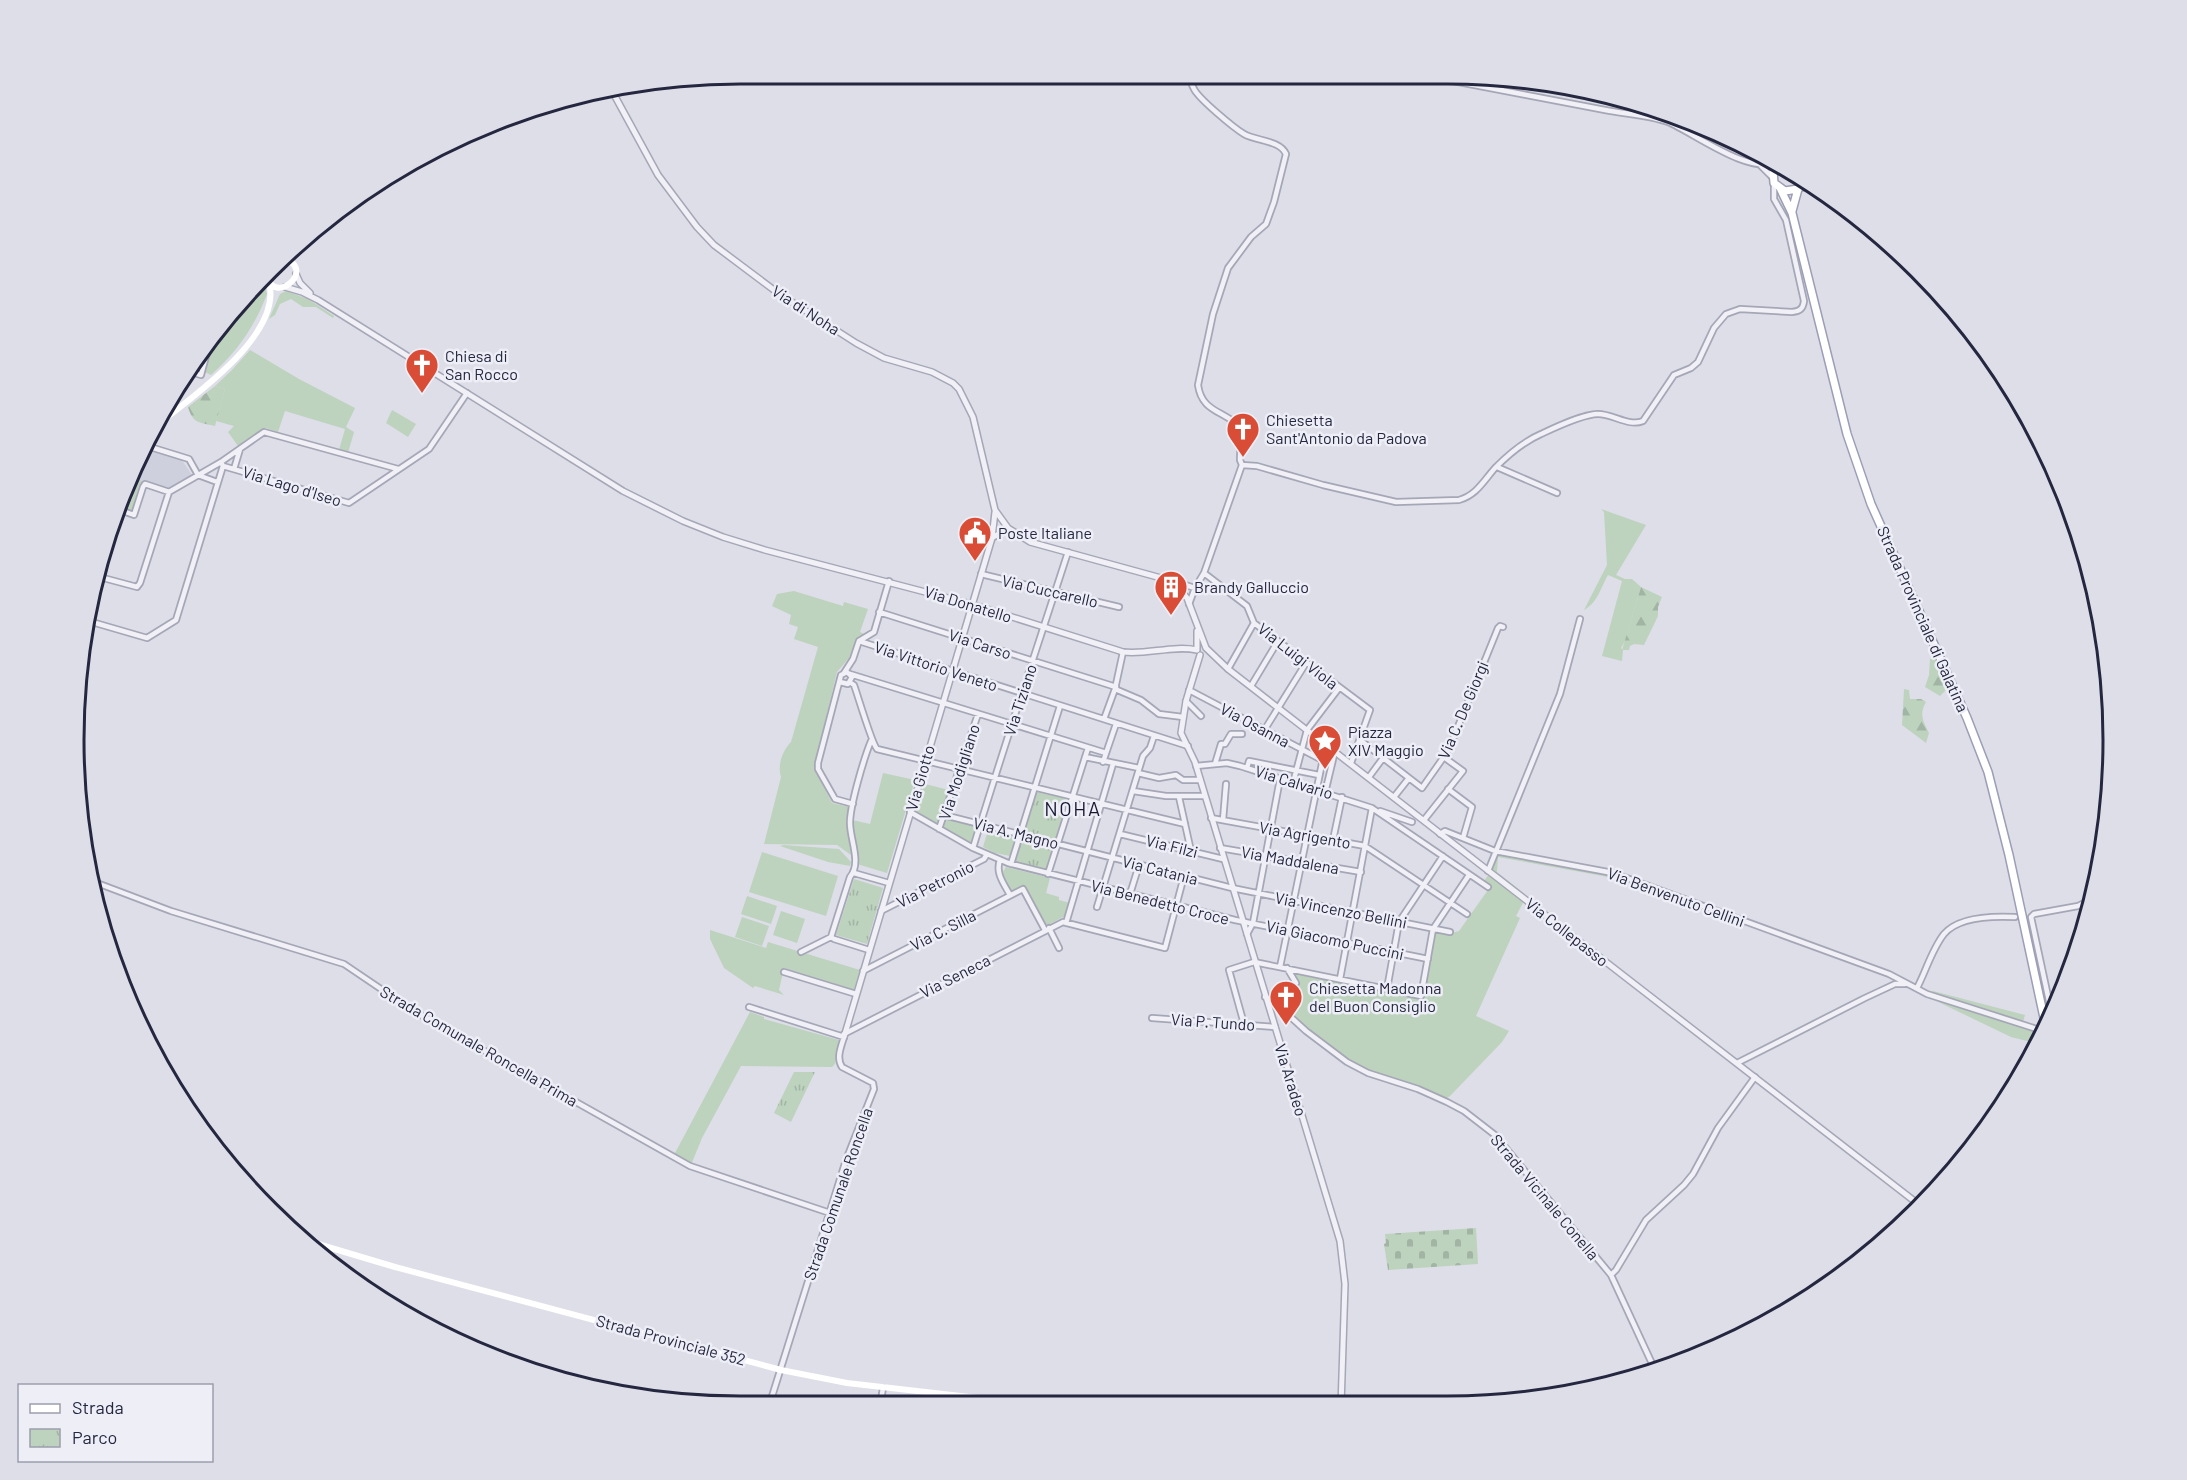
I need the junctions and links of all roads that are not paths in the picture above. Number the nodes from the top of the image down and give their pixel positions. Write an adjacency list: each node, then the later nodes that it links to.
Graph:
1 (1192, 84): 25 (street)
2 (1472, 85): 4 (street)
3 (615, 97): 33 (street, Via di Noha)
4 (1661, 120)
5 (1671, 124): 6 (street)
6 (1760, 165): 8 (street)
7 (1773, 171): 8 (main road)
8 (1775, 183): 9 (main road); 10 (main road, Strada Provinciale di Galatina); 26 (street)
9 (1798, 189): 10 (main road, Strada Provinciale di Galatina)
10 (1792, 213): 220 (main road, Strada Provinciale di Galatina)
11 (292, 263): 12 (main road)
12 (296, 272): 15 (main road); 16 (street)
13 (270, 282): 15 (main road)
14 (269, 283): 17 (main road)
15 (282, 287): 16 (street); 17 (main road)
16 (318, 300): 20 (street, Via Donatello)
17 (267, 311): 21 (main road)
18 (204, 364): 19 (street)
19 (197, 374)
20 (467, 393): 28 (street); 41 (street, Via Donatello)
21 (171, 414)
22 (153, 448): 29 (street)
23 (240, 449): 24 (street); 27 (street); 28 (street)
24 (222, 464): 27 (street, Via Lago d'Iseo); 29 (street); 30 (street)
25 (1242, 465): 26 (street); 38 (street)
26 (1497, 467): 32 (street)
27 (234, 469): 28 (street, Via Lago d'Iseo)
28 (398, 469)
29 (198, 475): 30 (street); 31 (street)
30 (217, 482): 50 (street)
31 (169, 492): 34 (street); 40 (street)
32 (1557, 493)
33 (995, 510): 35 (street); 36 (street, Via Giotto)
34 (125, 512)
35 (1008, 528): 36 (street); 37 (street)
36 (992, 538): 39 (street, Via Giotto)
37 (1068, 552): 42 (street); 44 (street, Via Tiziano)
38 (1204, 573): 43 (street); 51 (street, Via Luigi Viola)
39 (981, 574): 44 (street, Via Cuccarello); 45 (street, Via Giotto)
40 (104, 578)
41 (889, 581): 45 (street, Via Donatello); 48 (street)
42 (1172, 581): 43 (street); 46 (street, Via Collepasso)
43 (1195, 588): 46 (street)
44 (1055, 592): 47 (street, Via Cuccarello); 52 (street, Via Tiziano)
45 (971, 604): 52 (street, Via Donatello); 54 (street, Via Giotto)
46 (1189, 604): 57 (street, Via Collepasso)
47 (1119, 607)
48 (879, 612): 54 (street, Via Carso); 55 (street)
49 (1580, 619): 155 (street)
50 (95, 623)
51 (1254, 623): 56 (street, Via Luigi Viola); 61 (street)
52 (1043, 627): 58 (street, Via Donatello); 59 (street, Via Tiziano)
53 (1503, 627): 97 (street, Via C. De Giorgi)
54 (961, 638): 59 (street, Via Carso); 62 (street, Via Giotto)
55 (859, 641): 62 (street, Via Vittorio Veneto); 63 (street)
56 (1278, 641): 60 (street, Via Luigi Viola); 67 (street)
57 (1201, 651): 58 (street, Via Donatello); 61 (street, Via Collepasso); 70 (street)
58 (1123, 652): 68 (street)
59 (1033, 661): 68 (street, Via Carso); 71 (street, Via Tiziano)
60 (1306, 663): 69 (street, Via Luigi Viola); 75 (street)
61 (1228, 669): 67 (street, Via Collepasso)
62 (951, 672): 71 (street, Via Vittorio Veneto); 73 (street, Via Giotto)
63 (844, 673): 64 (street); 65 (street)
64 (850, 674): 66 (street); 73 (street)
65 (840, 682): 66 (street); 127 (street)
66 (851, 682): 88 (street)
67 (1251, 686): 75 (street, Via Collepasso)
68 (1115, 688): 78 (street, Via Carso); 79 (street)
69 (1339, 688): 83 (street); 87 (street, Via Luigi Viola)
70 (1189, 690): 72 (street); 82 (street, Via Osanna)
71 (1022, 693): 74 (street, Via Vittorio Veneto); 81 (street, Via Tiziano)
72 (1186, 701): 77 (street); 78 (street)
73 (942, 702): 76 (street); 99 (street, Via Giotto)
74 (1060, 706): 79 (street, Via Vittorio Veneto); 86 (street)
75 (1278, 707): 82 (street); 83 (street, Via Collepasso)
76 (978, 714): 81 (street); 106 (street, Via Modigliano)
77 (1202, 716)
78 (1183, 717): 90 (street, Via Aradeo)
79 (1104, 719): 80 (street, Via Vittorio Veneto)
80 (1116, 724): 85 (street, Via Vittorio Veneto); 94 (street)
81 (1013, 725): 86 (street); 111 (street, Via Tiziano)
82 (1264, 729): 92 (street, Via Osanna)
83 (1307, 730): 89 (street, Via Collepasso); 92 (street)
84 (1242, 734): 103 (street)
85 (1154, 736): 90 (street, Via Vittorio Veneto); 107 (street)
86 (1050, 737): 91 (street); 117 (street)
87 (1360, 740): 96 (street); 101 (street)
88 (871, 741): 99 (street); 127 (street)
89 (1326, 744): 93 (street, Via Collepasso); 98 (street)
90 (1189, 746): 104 (street, Via Aradeo)
91 (1088, 748): 94 (street); 95 (street)
92 (1302, 750): 98 (street, Via Osanna); 108 (street)
93 (1335, 751): 101 (street, Via Collepasso); 121 (street)
94 (1106, 753): 100 (street)
95 (1085, 757): 100 (street); 126 (street)
96 (1383, 758): 110 (street); 113 (street)
97 (1445, 758): 113 (street, Via C. De Giorgi); 118 (street)
98 (1322, 760): 109 (street)
99 (925, 762): 106 (street); 131 (street, Via Giotto)
100 (1103, 762): 102 (street)
101 (1351, 763): 110 (street, Via Collepasso)
102 (1113, 764): 107 (street); 128 (street)
103 (1215, 764): 104 (street, Via Calvario); 105 (street, Via Calvario)
104 (1196, 766): 114 (street, Via Aradeo)
105 (1247, 768): 108 (street); 112 (street, Via Calvario)
106 (958, 770): 111 (street); 132 (street, Via Modigliano)
107 (1138, 770): 114 (street); 120 (street)
108 (1296, 770): 109 (street); 115 (street)
109 (1318, 775): 119 (street)
110 (1369, 777): 125 (street, Via Collepasso)
111 (994, 778): 117 (street); 138 (street, Via Tiziano)
112 (1280, 778): 115 (street, Via Calvario); 140 (street)
113 (1410, 778): 125 (street)
114 (1200, 780): 122 (street, Via Aradeo)
115 (1293, 783): 119 (street, Via Calvario)
116 (1226, 784): 135 (street)
117 (1034, 788): 126 (street); 143 (street)
118 (1449, 789): 136 (street); 147 (street)
119 (1315, 790): 121 (street, Via Calvario); 146 (street)
120 (1133, 791): 123 (street); 130 (street)
121 (1325, 793): 124 (street, Via Calvario)
122 (1204, 796): 123 (street); 134 (street, Via Aradeo)
123 (1179, 797): 139 (street)
124 (1342, 797): 129 (street, Via Calvario); 148 (street)
125 (1394, 797): 133 (street, Via Collepasso)
126 (1071, 798): 128 (street); 149 (street)
127 (853, 804): 167 (street)
128 (1102, 804): 130 (street); 153 (street)
129 (1372, 808): 137 (street, Via Calvario); 142 (street, Via Calvario); 150 (street)
130 (1127, 810): 139 (street); 144 (street)
131 (910, 812): 141 (street, Via Benedetto Croce); 172 (street, Via Giotto)
132 (944, 815): 138 (street, Via A. Magno); 141 (street, Via Modigliano)
133 (1418, 815): 136 (street, Via Collepasso); 137 (street)
134 (1210, 818): 135 (street, Via Agrigento); 152 (street, Via Aradeo)
135 (1223, 820): 140 (street, Via Agrigento)
136 (1424, 820): 145 (street, Via Collepasso)
137 (1412, 822): 142 (street)
138 (980, 824): 143 (street, Via A. Magno); 151 (street, Via Tiziano)
139 (1185, 824): 154 (street)
140 (1270, 828): 146 (street, Via Agrigento); 157 (street)
141 (939, 829): 151 (street, Via Benedetto Croce)
142 (1406, 830): 158 (street, Via Calvario)
143 (1020, 834): 149 (street, Via A. Magno); 163 (street)
144 (1120, 834): 154 (street, Via Filzi); 159 (street)
145 (1440, 834): 147 (street, Via Benvenuto Cellini); 165 (street, Via Collepasso)
146 (1307, 835): 148 (street, Via Agrigento); 162 (street)
147 (1463, 838): 155 (street, Via Benvenuto Cellini)
148 (1333, 840): 150 (street, Via Agrigento)
149 (1057, 844): 153 (street, Via A. Magno); 168 (street)
150 (1365, 846): 166 (street); 174 (street, Via Agrigento)
151 (973, 848): 156 (street, Via Benedetto Croce)
152 (1220, 848): 157 (street, Via Maddalena); 160 (street, Via Aradeo)
153 (1087, 851): 159 (street, Via Catania); 171 (street)
154 (1191, 851): 160 (street, Via Filzi)
155 (1496, 851): 165 (street); 213 (street, Via Benvenuto Cellini)
156 (987, 854): 161 (street, Via Benedetto Croce); 186 (street, Via Petronio)
157 (1265, 855): 162 (street, Via Maddalena); 178 (street)
158 (1443, 856): 169 (street, Via Calvario); 174 (street)
159 (1113, 858): 164 (street, Via Catania); 176 (street)
160 (1223, 859): 177 (street, Via Aradeo)
161 (1000, 861): 163 (street, Via Benedetto Croce); 180 (street)
162 (1302, 862): 166 (street, Via Maddalena); 181 (street)
163 (1011, 864): 168 (street, Via Benedetto Croce)
164 (1139, 865): 170 (street, Via Catania); 179 (street)
165 (1488, 871): 226 (street, Via Collepasso)
166 (1361, 872): 187 (street)
167 (854, 873): 172 (street); 199 (street)
168 (1048, 874): 171 (street, Via Benedetto Croce)
169 (1470, 875): 175 (street, Via Calvario); 182 (street)
170 (1184, 876): 177 (street, Via Catania); 184 (street)
171 (1078, 882): 176 (street, Via Benedetto Croce); 192 (street)
172 (889, 883): 186 (street, Via Giotto)
173 (100, 884): 229 (street, Strada Comunale Roncella Prima)
174 (1424, 885): 182 (street, Via Agrigento); 191 (street)
175 (1488, 887)
176 (1103, 888): 179 (street, Via Benedetto Croce); 185 (street)
177 (1232, 888): 178 (street, Via Vincenzo Bellini); 190 (street, Via Aradeo)
178 (1258, 893): 181 (street, Via Vincenzo Bellini); 193 (street)
179 (1130, 894): 184 (street, Via Benedetto Croce)
180 (1010, 895): 195 (street, Via C. Silla); 209 (street, Via C. Silla)
181 (1295, 901): 187 (street, Via Vincenzo Bellini); 196 (street)
182 (1451, 903): 188 (street, Via Agrigento); 194 (street)
183 (2082, 904): 218 (street)
184 (1176, 906): 190 (street, Via Benedetto Croce); 192 (street)
185 (1097, 907)
186 (881, 911): 202 (street, Via Giotto)
187 (1353, 913): 191 (street, Via Vincenzo Bellini); 200 (street)
188 (1467, 914)
189 (2015, 918): 214 (street)
190 (1242, 921): 193 (street, Via Giacomo Puccini); 198 (street, Via Aradeo)
191 (1399, 922): 194 (street, Via Vincenzo Bellini); 204 (street)
192 (1066, 923): 195 (street, Via Seneca)
193 (1252, 924): 196 (street, Via Giacomo Puccini); 198 (street)
194 (1433, 928): 197 (street, Via Vincenzo Bellini); 205 (street)
195 (1047, 929): 201 (street); 225 (street, Via Seneca)
196 (1288, 931): 200 (street, Via Giacomo Puccini); 207 (street)
197 (1450, 932)
198 (1246, 936): 206 (street, Via Aradeo)
199 (831, 937): 202 (street); 203 (street)
200 (1347, 943): 204 (street, Via Giacomo Puccini); 211 (street)
201 (1059, 948)
202 (869, 950): 209 (street, Via Giotto)
203 (801, 952)
204 (1394, 952): 205 (street, Via Giacomo Puccini); 215 (street)
205 (1428, 959): 215 (street)
206 (1254, 962): 207 (street); 217 (street, Via Aradeo); 222 (street)
207 (1280, 967): 208 (street)
208 (1287, 968): 211 (street); 212 (street)
209 (863, 971): 216 (street, Via Giotto)
210 (784, 972): 216 (street)
211 (1340, 980): 215 (street)
212 (1296, 984)
213 (1907, 984): 214 (street, Via Benvenuto Cellini); 226 (street)
214 (1917, 988): 224 (street, Via Benvenuto Cellini)
215 (1387, 989)
216 (856, 994): 225 (street, Via Giotto)
217 (1265, 997): 223 (street, Via Aradeo); 231 (street, Strada Vicinale Conella)
218 (2049, 1000)
219 (749, 1007): 225 (street)
220 (2043, 1012)
221 (1152, 1018): 222 (street, Via P. Tundo)
222 (1244, 1024): 223 (street, Via P. Tundo)
223 (1275, 1027): 238 (street, Via Aradeo)
224 (2036, 1029)
225 (844, 1035): 229 (street, Strada Comunale Roncella)
226 (1737, 1063): 227 (street, Via Collepasso)
227 (1755, 1077): 228 (street, Via Collepasso); 231 (street)
228 (1914, 1201)
229 (830, 1213): 233 (street, Strada Comunale Roncella)
230 (323, 1246): 233 (main road, Strada Provinciale 352)
231 (1611, 1275): 232 (street, Strada Vicinale Conella)
232 (1652, 1363)
233 (781, 1370): 234 (main road, Strada Provinciale 352); 235 (street, Strada Comunale Roncella)
234 (884, 1388): 236 (street); 237 (main road, Strada Provinciale 352)
235 (773, 1396)
236 (882, 1396)
237 (953, 1396)
238 (1342, 1396)

